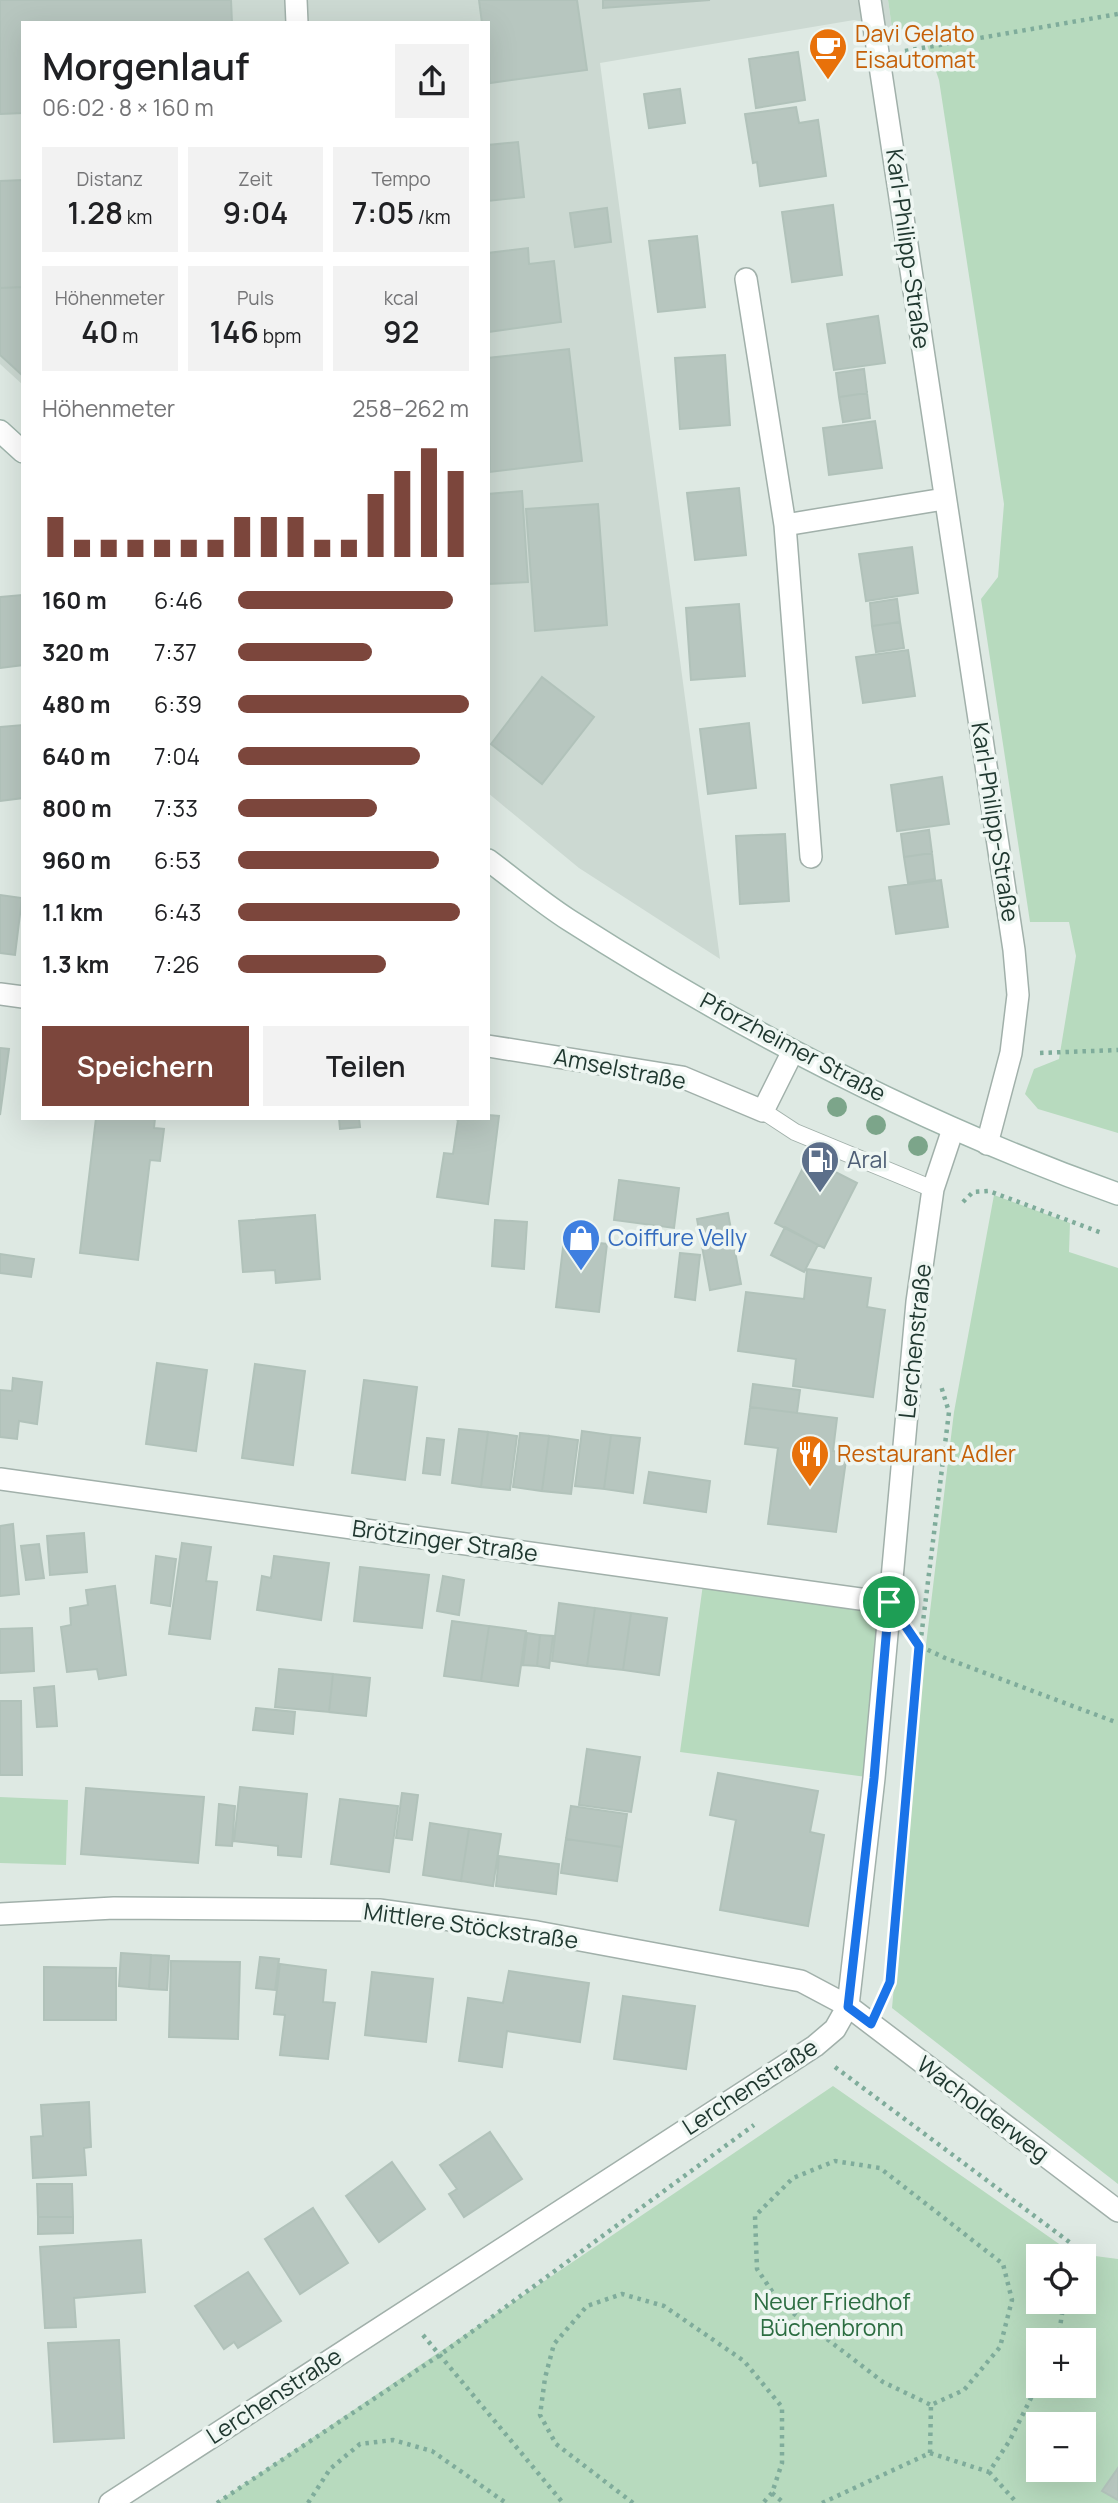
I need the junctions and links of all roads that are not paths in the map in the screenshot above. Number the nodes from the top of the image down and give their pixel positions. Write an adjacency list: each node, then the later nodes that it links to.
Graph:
1 (296, 0): 3 (street)
2 (870, 0): 7 (street, Karl-Philipp-Straße)
3 (297, 21)
4 (746, 279): 8 (street)
5 (0, 431): 6 (street)
6 (21, 450)
7 (944, 499): 8 (street); 17 (street, Karl-Philipp-Straße)
8 (785, 525): 9 (street)
9 (811, 857)
10 (490, 861): 14 (street, Pforzheimer Straße)
11 (0, 994): 12 (street)
12 (21, 997)
13 (490, 1046): 15 (street, Amselstraße)
14 (793, 1051): 15 (street); 16 (street, Pforzheimer Straße)
15 (763, 1111): 18 (lane)
16 (953, 1129): 17 (street, Pforzheimer Straße); 18 (street, Lerchenstraße)
17 (987, 1144): 19 (street, Pforzheimer Straße)
18 (933, 1189): 21 (street, Lerchenstraße)
19 (1118, 1194)
20 (0, 1479): 21 (street, Brötzinger Straße)
21 (889, 1602): 23 (street, Lerchenstraße)
22 (0, 1914): 23 (street, Mittlere Stöckstraße)
23 (848, 2007): 24 (street, Wacholderweg); 25 (street, Lerchenstraße)
24 (1118, 2211)
25 (110, 2503)

